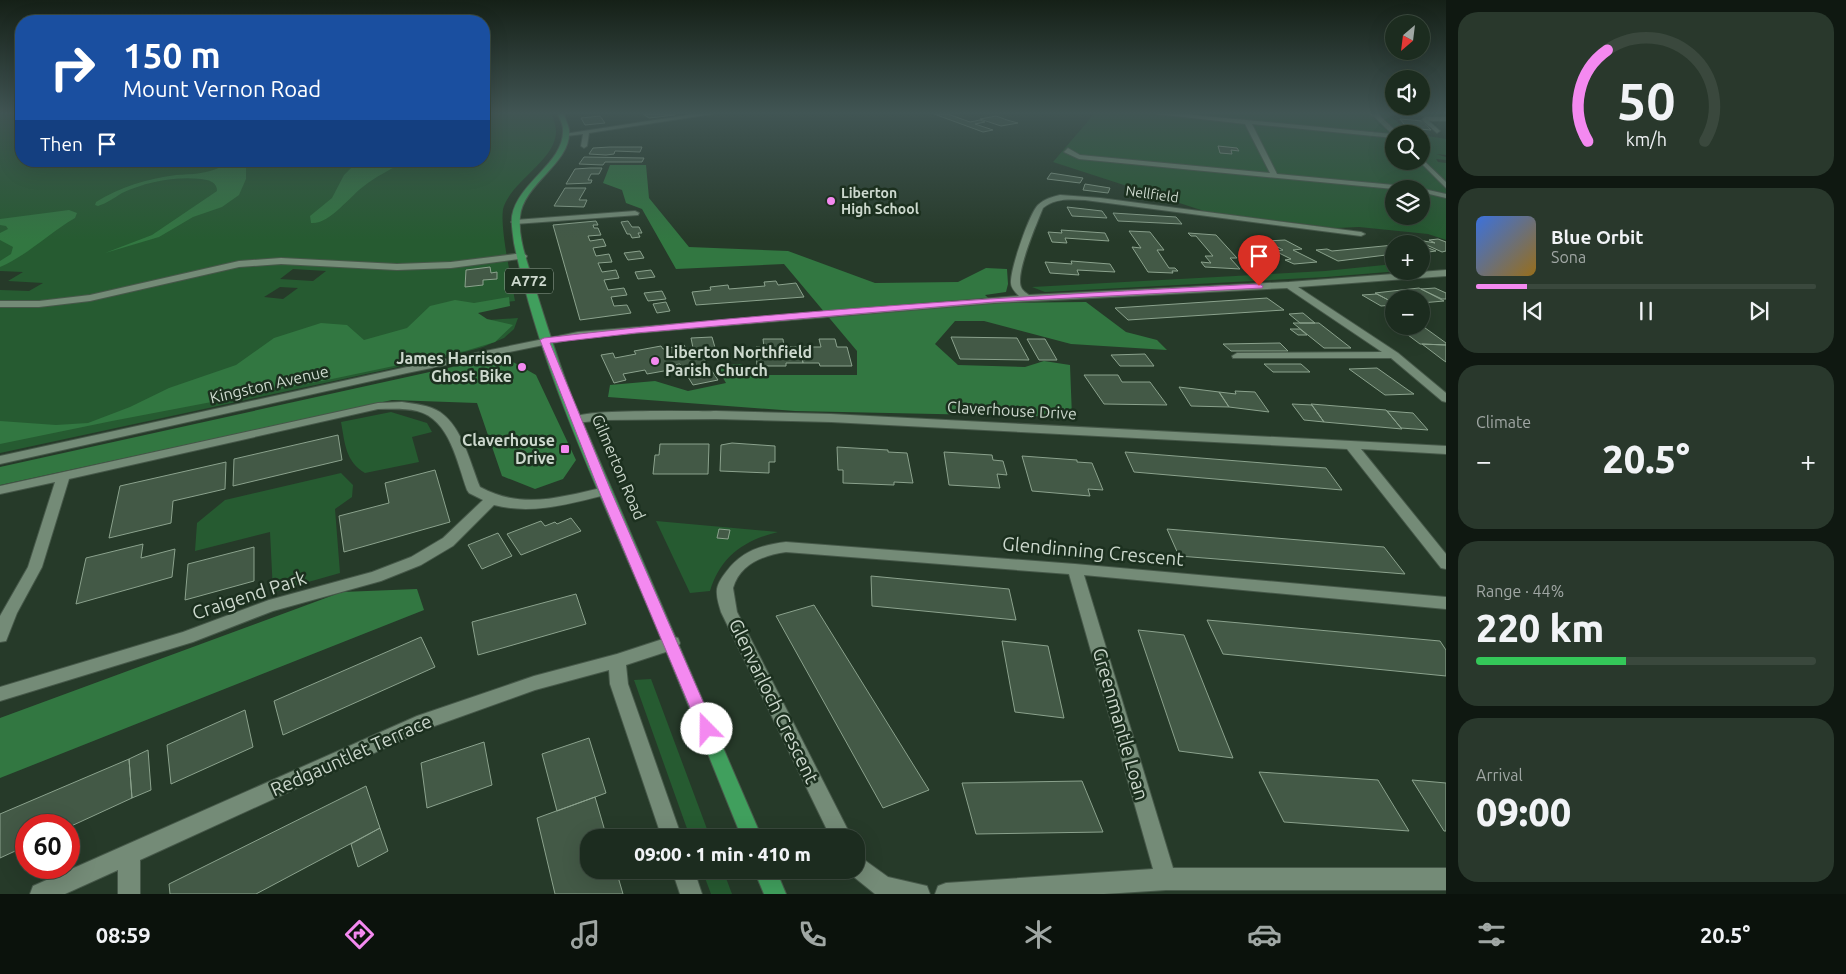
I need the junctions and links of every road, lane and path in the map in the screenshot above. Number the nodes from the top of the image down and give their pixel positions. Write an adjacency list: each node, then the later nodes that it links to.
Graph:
1 (558, 156): 11 (main road, Gilmerton Road / A772)
2 (1074, 156): 5 (street)
3 (1264, 156): 5 (street)
4 (1430, 169): 7 (street)
5 (1274, 175): 6 (street)
6 (1385, 186)
7 (1446, 186)
8 (1430, 192): 9 (street)
9 (1446, 196)
10 (635, 213): 11 (street)
11 (515, 222): 13 (main road, Gilmerton Road / A772)
12 (1361, 234): 16 (street, Nellfield)
13 (523, 256): 17 (street); 18 (main road, Gilmerton Road / A772)
14 (1444, 275): 15 (street, Kingston Avenue)
15 (1289, 285): 16 (street, Kingston Avenue); 19 (street)
16 (1026, 298): 18 (street, Kingston Avenue)
17 (0, 304)
18 (544, 340): 22 (main road, Gilmerton Road / A772); 25 (street, Kingston Avenue)
19 (1394, 355): 20 (street); 21 (street)
20 (1238, 356)
21 (1446, 398)
22 (576, 419): 23 (street, Claverhouse Drive); 28 (main road, Gilmerton Road / A772)
23 (1350, 444): 24 (street, Claverhouse Drive); 31 (street)
24 (1446, 450)
25 (0, 460)
26 (64, 475): 27 (street); 29 (street); 34 (street)
27 (0, 490)
28 (605, 491): 29 (street); 35 (main road, Gilmerton Road / A772)
29 (492, 499): 37 (street, Craigend Park)
30 (740, 564): 32 (street, Glendinning Crescent); 40 (street, Glenvarloch Crescent)
31 (1446, 564)
32 (1075, 570): 33 (street, Glendinning Crescent); 45 (street, Greenmantle Loan)
33 (1446, 604)
34 (0, 636)
35 (672, 644): 36 (street, Redgauntlet Terrace); 39 (main road, Gilmerton Road / A772)
36 (617, 661): 38 (street); 41 (street, Redgauntlet Terrace)
37 (0, 694)
38 (669, 829)
39 (748, 829)
40 (838, 829)
41 (129, 854): 47 (street, Redgauntlet Terrace); 48 (street)
42 (865, 873): 51 (street)
43 (686, 879): 49 (street)
44 (769, 879): 50 (main road)
45 (1166, 879): 46 (street); 52 (street)
46 (1446, 879)
47 (41, 894)
48 (129, 894)
49 (691, 894)
50 (775, 894)
51 (918, 894)
52 (946, 894)

